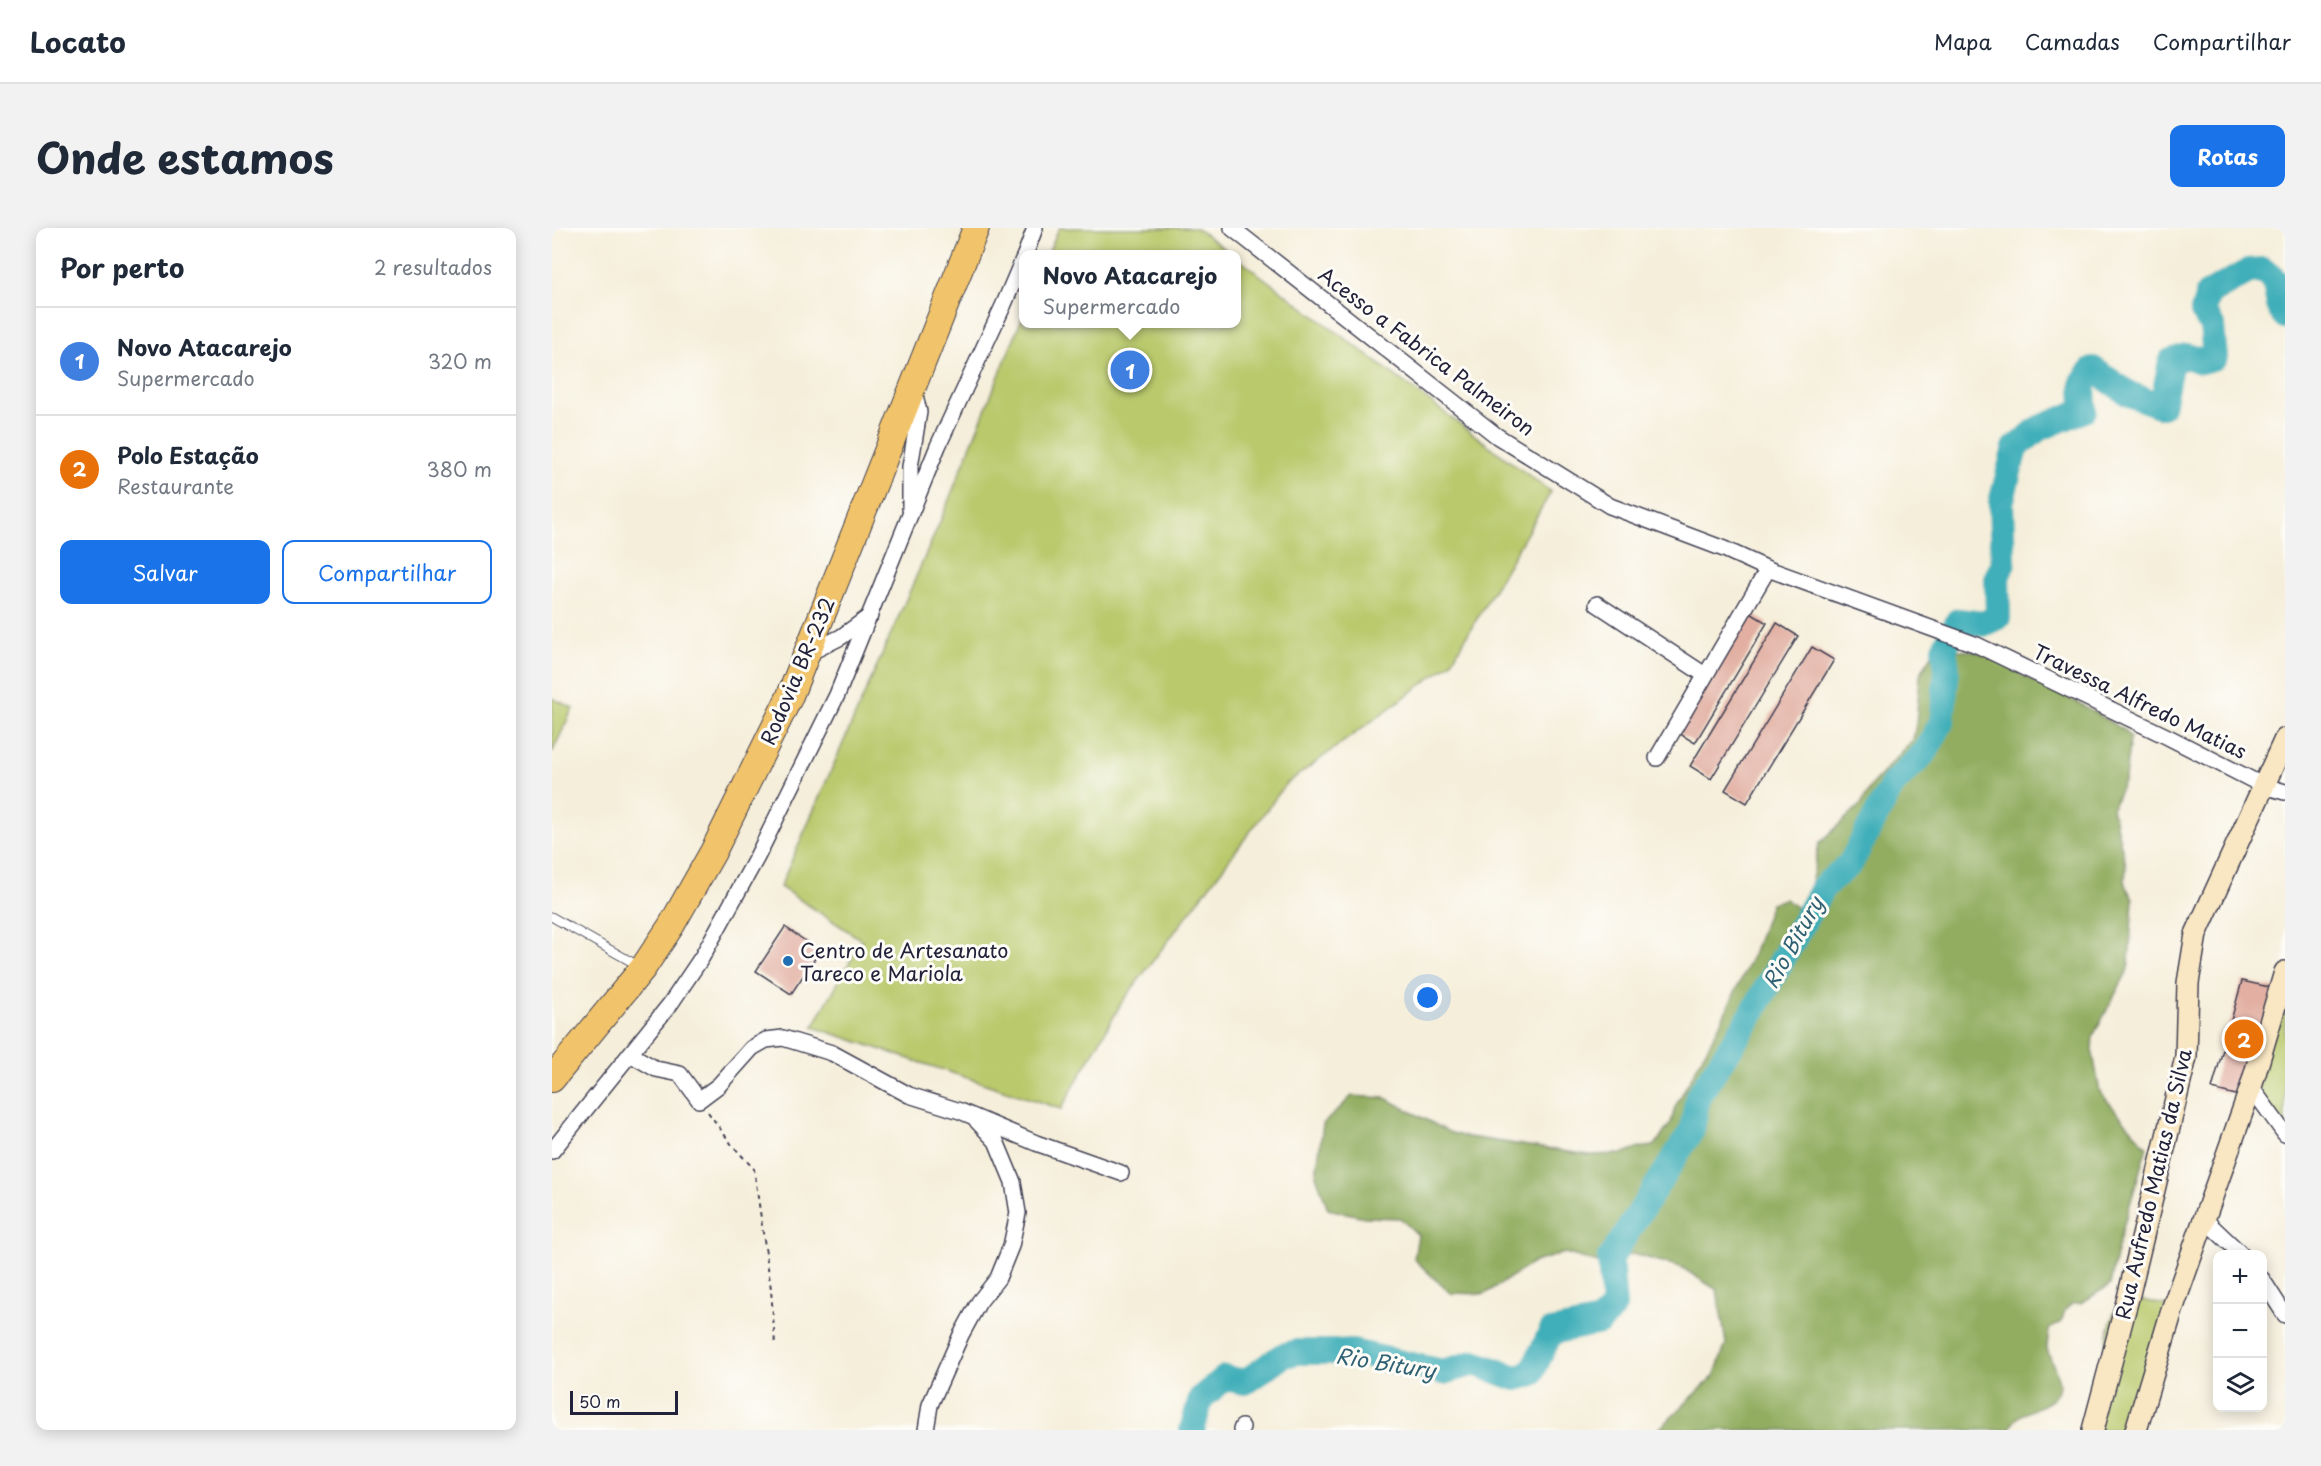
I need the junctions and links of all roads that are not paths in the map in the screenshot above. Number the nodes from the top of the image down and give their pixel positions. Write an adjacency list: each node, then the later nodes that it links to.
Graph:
1 (976, 228): 6 (highway, Rodovia BR-232)
2 (1035, 228): 4 (street)
3 (1232, 228): 8 (street, Acesso a Fabrica Palmeiron)
4 (1026, 250)
5 (1019, 268): 7 (street)
6 (913, 386): 7 (street); 12 (highway, Rodovia BR-232)
7 (910, 515): 10 (street)
8 (1768, 569): 11 (street, Acesso a Fabrica Palmeiron); 13 (street)
9 (1597, 604): 13 (street)
10 (870, 616): 12 (street); 21 (street)
11 (1934, 628): 16 (street, Travessa Alfredo Matias)
12 (807, 654): 19 (highway, Rodovia BR-232)
13 (1705, 675): 15 (street)
14 (2285, 739): 16 (main road, Rua Aufredo Matias da Silva)
15 (1657, 758)
16 (2264, 786): 17 (street, Travessa Alfredo Matias); 33 (main road, Rua Aufredo Matias da Silva)
17 (2285, 792)
18 (552, 917): 19 (lane)
19 (643, 968): 22 (highway, Rodovia BR-232)
20 (2285, 972): 23 (main road)
21 (630, 1054): 24 (street); 26 (street)
22 (552, 1079)
23 (2251, 1087): 25 (street); 28 (main road)
24 (973, 1117): 27 (street); 32 (street)
25 (2285, 1134)
26 (552, 1151)
27 (1121, 1173)
28 (2204, 1219): 29 (street); 34 (main road)
29 (2237, 1250)
30 (2267, 1287): 31 (street)
31 (2285, 1315)
32 (926, 1430)
33 (2093, 1430)
34 (2136, 1430)

